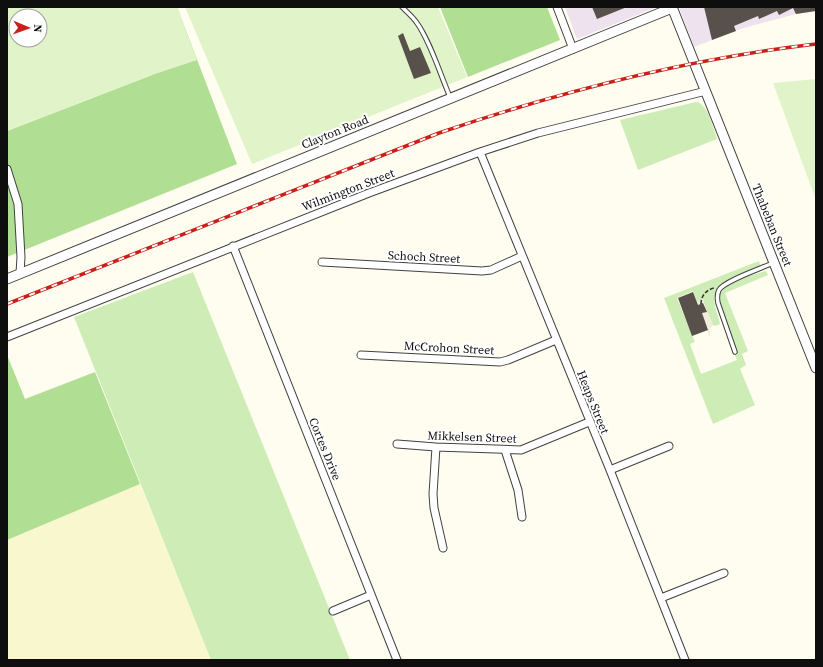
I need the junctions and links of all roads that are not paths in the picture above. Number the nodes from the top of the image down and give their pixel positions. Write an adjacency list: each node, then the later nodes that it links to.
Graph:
1 (402, 7): 6 (lane)
2 (557, 7): 4 (street)
3 (672, 8): 4 (street, Clayton Road); 5 (street, Thabeban Street)
4 (573, 49): 6 (street, Clayton Road)
5 (706, 91): 7 (street, Wilmington Street); 12 (street, Thabeban Street)
6 (450, 98): 13 (street, Clayton Road)
7 (480, 152): 9 (street, Wilmington Street); 10 (street, Heaps Street)
8 (7, 169): 13 (street)
9 (233, 246): 15 (street, Wilmington Street); 29 (street, Cortes Drive)
10 (522, 256): 11 (street, Schoch Street); 16 (street, Heaps Street)
11 (322, 262)
12 (774, 263): 17 (lane); 19 (street, Thabeban Street)
13 (20, 273): 14 (street, Clayton Road)
14 (7, 279)
15 (7, 337)
16 (556, 340): 18 (street, McCrohon Street); 20 (street, Heaps Street)
17 (735, 352)
18 (361, 355)
19 (816, 368)
20 (590, 422): 24 (street, Mikkelsen Street); 25 (street, Heaps Street)
21 (397, 444): 23 (street, Mikkelsen Street)
22 (669, 446): 25 (street)
23 (436, 447): 24 (street, Mikkelsen Street); 27 (street)
24 (505, 450): 26 (street)
25 (610, 470): 30 (street, Heaps Street)
26 (522, 517)
27 (443, 548)
28 (724, 573): 30 (street)
29 (371, 595): 31 (street); 32 (street, Cortes Drive)
30 (661, 598): 33 (street, Heaps Street)
31 (333, 611)
32 (397, 660)
33 (685, 660)

